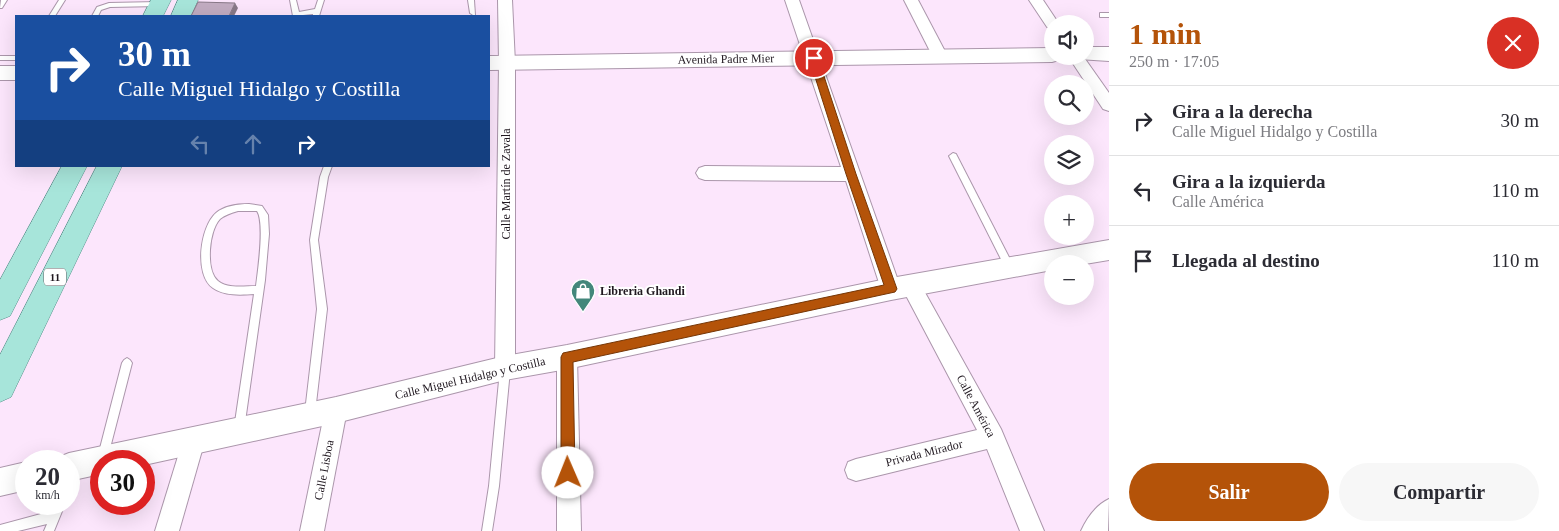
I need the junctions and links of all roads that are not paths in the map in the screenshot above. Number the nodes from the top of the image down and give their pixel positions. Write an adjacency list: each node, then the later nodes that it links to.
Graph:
1 (4, 0): 11 (lane)
2 (62, 0): 15 (lane)
3 (188, 0): 17 (main road)
4 (293, 0): 18 (lane)
5 (321, 0): 14 (lane)
6 (471, 0): 13 (lane)
7 (505, 0): 27 (street, Calle Martín de Zavala)
8 (792, 0): 26 (street, Calle América)
9 (911, 0): 23 (street)
10 (1036, 0): 19 (street)
11 (0, 6)
12 (157, 7): 16 (lane)
13 (473, 13)
14 (316, 14): 18 (lane)
15 (53, 15)
16 (96, 15)
17 (181, 15)
18 (296, 15)
19 (1046, 15)
20 (1094, 54): 21 (street)
21 (1109, 54)
22 (1044, 55): 23 (street, Avenida Padre Mier)
23 (940, 57): 26 (street, Avenida Padre Mier)
24 (0, 58): 25 (lane)
25 (15, 58)
26 (814, 58): 27 (street, Avenida Padre Mier); 37 (street, Calle América)
27 (498, 63): 45 (street, Calle Martín de Zavala)
28 (1081, 65): 31 (street)
29 (0, 73): 30 (street)
30 (15, 73)
31 (1109, 105)
32 (953, 156): 39 (lane)
33 (74, 167): 42 (main road)
34 (110, 167): 46 (main road, 11)
35 (328, 167): 48 (lane)
36 (705, 172): 37 (street)
37 (851, 174): 40 (street, Calle América)
38 (1109, 250): 39 (street, Calle Miguel Hidalgo y Costilla)
39 (1010, 268): 40 (street, Calle Miguel Hidalgo y Costilla)
40 (901, 287): 43 (street, Calle Miguel Hidalgo y Costilla); 50 (street, Calle América)
41 (259, 290): 41 (lane); 49 (lane)
42 (0, 307)
43 (567, 357): 45 (street, Calle Miguel Hidalgo y Costilla); 64 (street)
44 (127, 363): 52 (lane)
45 (505, 368): 47 (street, Calle Miguel Hidalgo y Costilla); 63 (lane)
46 (0, 387)
47 (336, 410): 48 (street, Calle Miguel Hidalgo y Costilla); 62 (street, Calle Lisboa)
48 (310, 415): 49 (street, Calle Miguel Hidalgo y Costilla)
49 (239, 429): 51 (street, Calle Miguel Hidalgo y Costilla)
50 (992, 437): 54 (street, Privada Mirador); 65 (street, Calle América)
51 (194, 440): 53 (street, Calle Miguel Hidalgo y Costilla); 61 (street)
52 (104, 450)
53 (146, 450)
54 (856, 470)
55 (15, 479): 56 (street)
56 (0, 482)
57 (1109, 511): 66 (street)
58 (55, 516): 59 (lane); 60 (lane)
59 (0, 530)
60 (49, 531)
61 (166, 531)
62 (312, 531)
63 (487, 531)
64 (569, 531)
65 (1032, 531)
66 (1093, 531)

